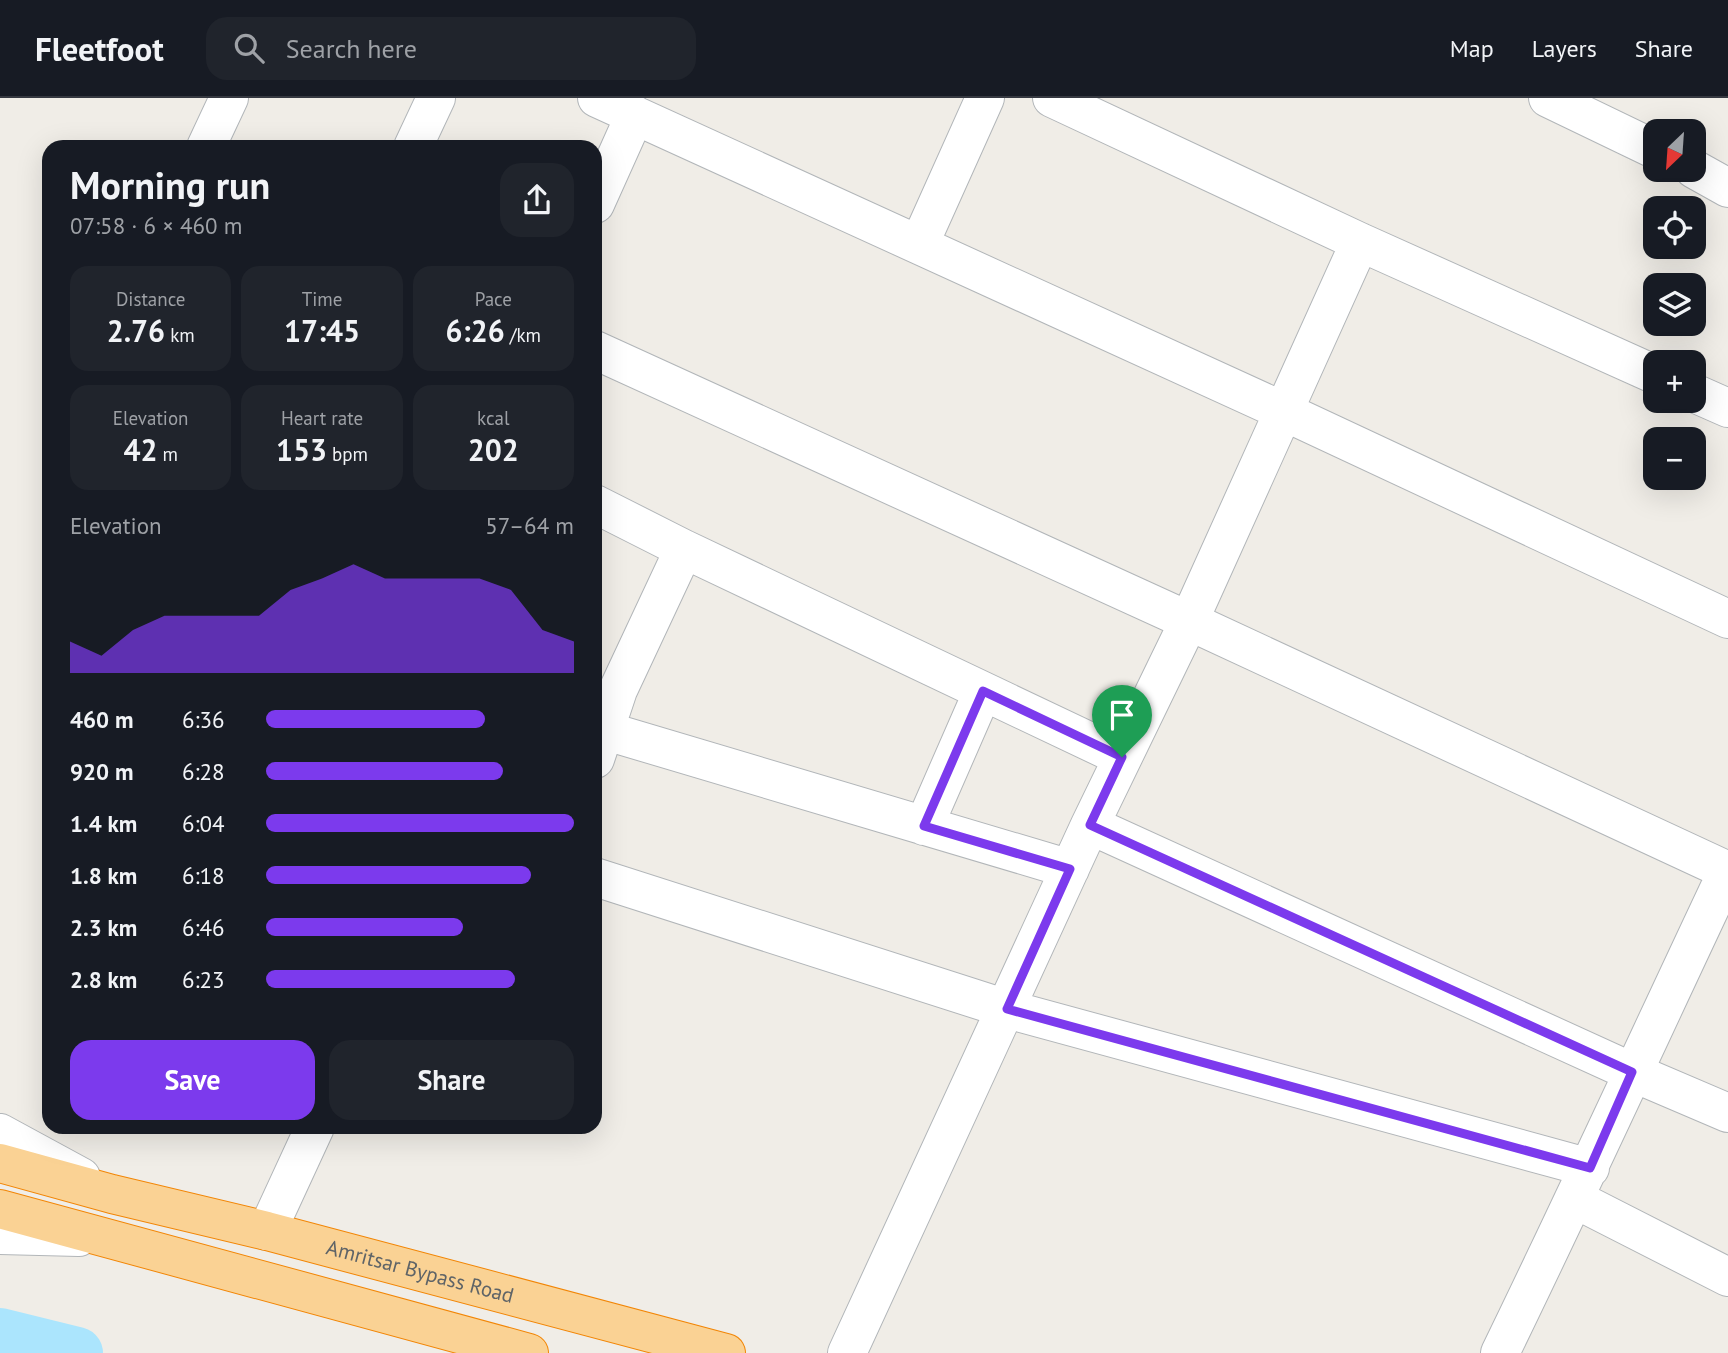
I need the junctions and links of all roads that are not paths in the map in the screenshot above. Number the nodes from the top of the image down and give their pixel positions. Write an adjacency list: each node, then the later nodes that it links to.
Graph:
1 (229, 98): 8 (street)
2 (436, 98): 9 (street)
3 (597, 98): 7 (street)
4 (985, 98): 15 (street)
5 (1052, 98): 14 (street)
6 (1548, 98): 10 (street)
7 (635, 116): 13 (street); 15 (street)
8 (209, 140)
9 (416, 140)
10 (1643, 144)
11 (1706, 176): 12 (street)
12 (1728, 188)
13 (602, 189)
14 (1360, 242): 17 (street); 20 (street)
15 (919, 245): 20 (street)
16 (602, 353): 24 (street)
17 (1643, 370)
18 (1706, 398): 19 (street)
19 (1728, 408)
20 (1285, 412): 23 (street); 24 (street)
21 (602, 508): 22 (street)
22 (684, 549): 25 (street); 26 (street)
23 (1728, 619)
24 (1189, 621): 28 (street); 32 (street)
25 (983, 691): 28 (street); 30 (street)
26 (602, 735)
27 (602, 745): 30 (street)
28 (1122, 757): 29 (street)
29 (1090, 825): 31 (street); 35 (street)
30 (924, 826): 31 (street)
31 (1070, 869): 34 (street)
32 (1728, 870): 35 (street)
33 (602, 879): 34 (street)
34 (1007, 1009): 40 (street); 49 (street)
35 (1632, 1072): 36 (street); 40 (street)
36 (1728, 1113)
37 (0, 1133): 41 (street)
38 (312, 1134): 43 (street)
39 (0, 1163): 41 (highway, Amritsar Bypass Road)
40 (1582, 1184): 46 (street); 50 (street)
41 (112, 1194): 43 (highway, Amritsar Bypass Road)
42 (0, 1209): 45 (highway)
43 (267, 1231): 48 (highway, Amritsar Bypass Road)
44 (0, 1236): 45 (street)
45 (109, 1238): 47 (highway)
46 (1728, 1276)
47 (529, 1353)
48 (726, 1353)
49 (847, 1353)
50 (1500, 1353)

